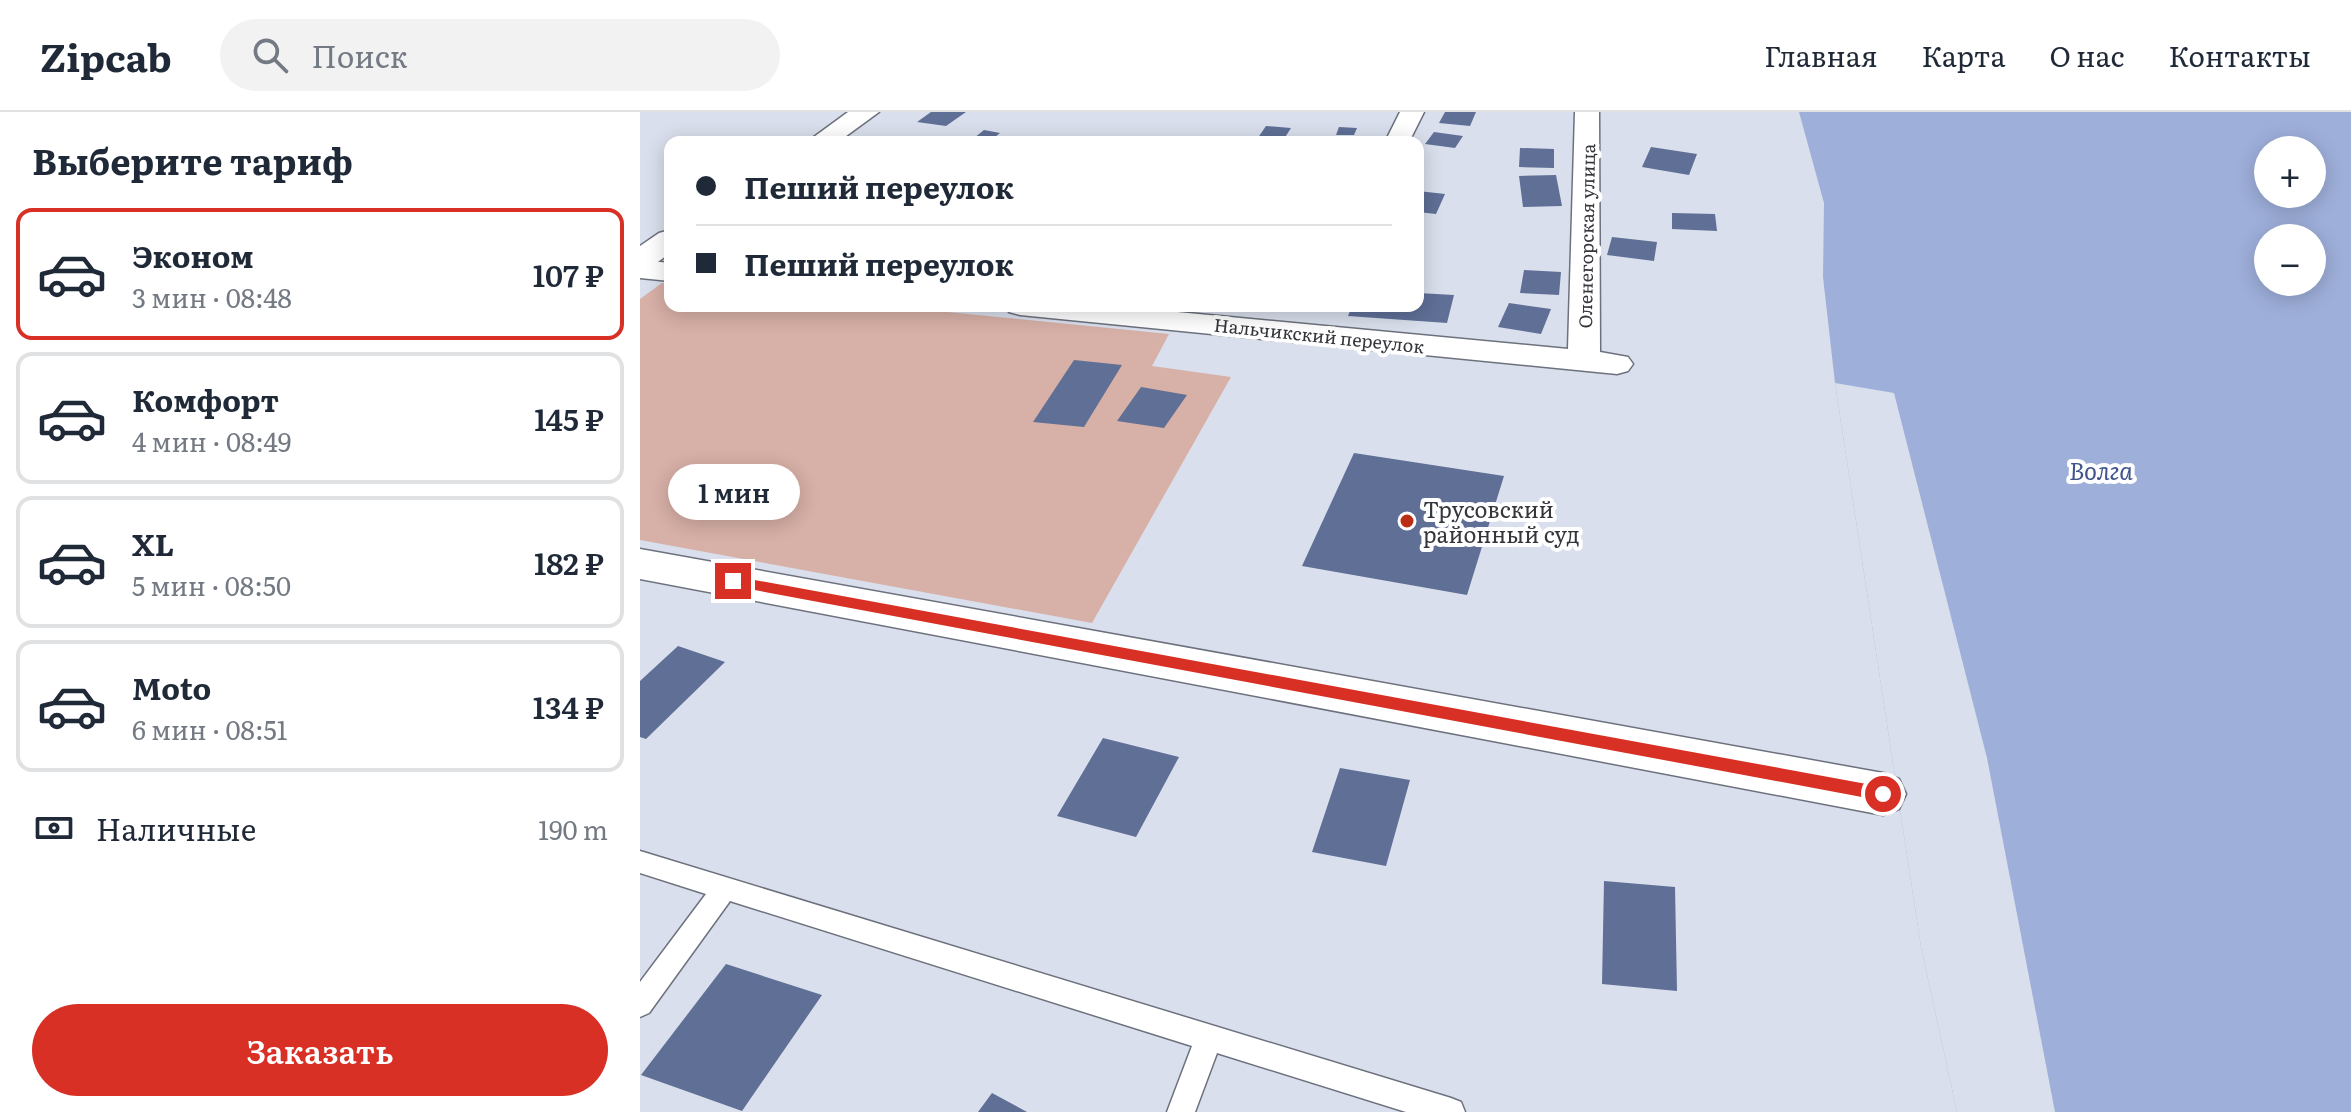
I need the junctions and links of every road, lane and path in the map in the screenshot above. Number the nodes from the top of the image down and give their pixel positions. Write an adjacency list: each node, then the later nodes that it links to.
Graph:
1 (866, 112): 4 (main road)
2 (1412, 112): 5 (street)
3 (1587, 112): 12 (street, Оленегорская улица)
4 (829, 136)
5 (1400, 136)
6 (664, 243): 7 (main road)
7 (640, 260)
8 (640, 269): 9 (street)
9 (664, 271)
10 (1151, 312): 11 (street, Нальчикский переулок)
11 (1304, 319): 12 (street, Нальчикский переулок)
12 (1584, 361): 13 (street, Нальчикский переулок)
13 (1617, 364)
14 (640, 564): 15 (street)
15 (1883, 794)
16 (640, 862): 17 (lane)
17 (725, 888): 18 (lane); 19 (lane)
18 (640, 1004)
19 (1209, 1037): 20 (lane); 21 (lane)
20 (1181, 1112)
21 (1451, 1112)

